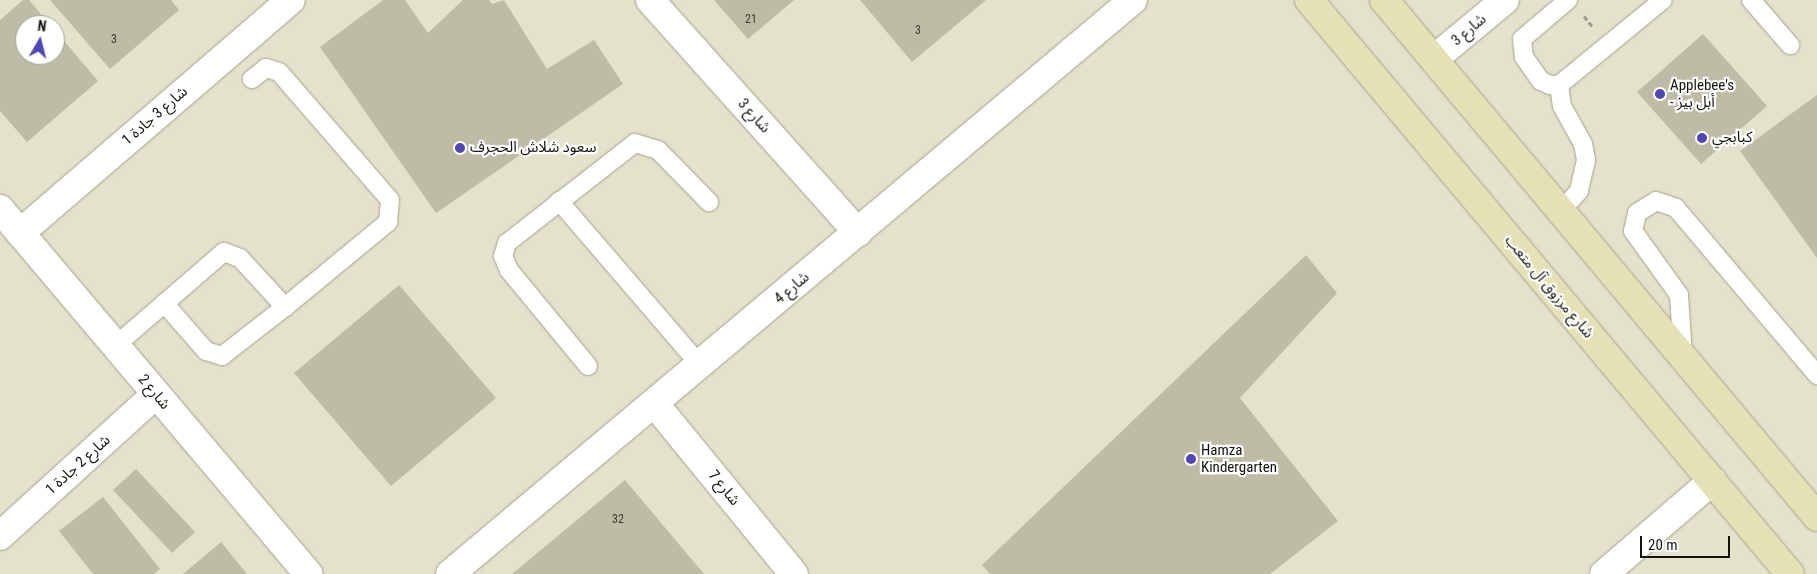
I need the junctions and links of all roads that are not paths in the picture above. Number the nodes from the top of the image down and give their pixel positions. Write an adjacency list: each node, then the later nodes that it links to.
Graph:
1 (291, 0): 18 (street, شارع 3 جادة 1)
2 (650, 0): 19 (street, شارع 3)
3 (1134, 0): 19 (street, شارع 4)
4 (1309, 0): 29 (main road, شارع مرزوق آل متعب)
5 (1384, 0): 11 (main road)
6 (1505, 0): 11 (street, شارع 3)
7 (1664, 0): 13 (lane)
8 (1751, 0): 10 (lane)
9 (1572, 4): 13 (lane)
10 (1790, 45)
11 (1434, 59): 17 (main road)
12 (252, 79): 21 (lane)
13 (1559, 85): 17 (lane)
14 (559, 201): 15 (lane); 24 (lane); 25 (lane)
15 (709, 202)
16 (0, 209): 18 (street, شارع 2)
17 (1561, 211): 23 (main road)
18 (20, 233): 22 (street, شارع 2)
19 (858, 233): 24 (street, شارع 4)
20 (164, 303): 21 (lane); 21 (lane); 22 (lane)
21 (285, 307)
22 (115, 346): 27 (street, شارع 2)
23 (1683, 357): 26 (lane); 30 (main road)
24 (700, 365): 28 (street, شارع 4)
25 (588, 366)
26 (1817, 375)
27 (156, 394): 31 (street, شارع 2 جادة 1); 32 (street, شارع 2)
28 (654, 403): 33 (street, شارع 4); 34 (street, شارع 7)
29 (1712, 481): 35 (street); 36 (main road, شارع مرزوق آل متعب)
30 (1817, 517)
31 (0, 536)
32 (308, 574)
33 (450, 574)
34 (794, 574)
35 (1604, 574)
36 (1790, 574)

